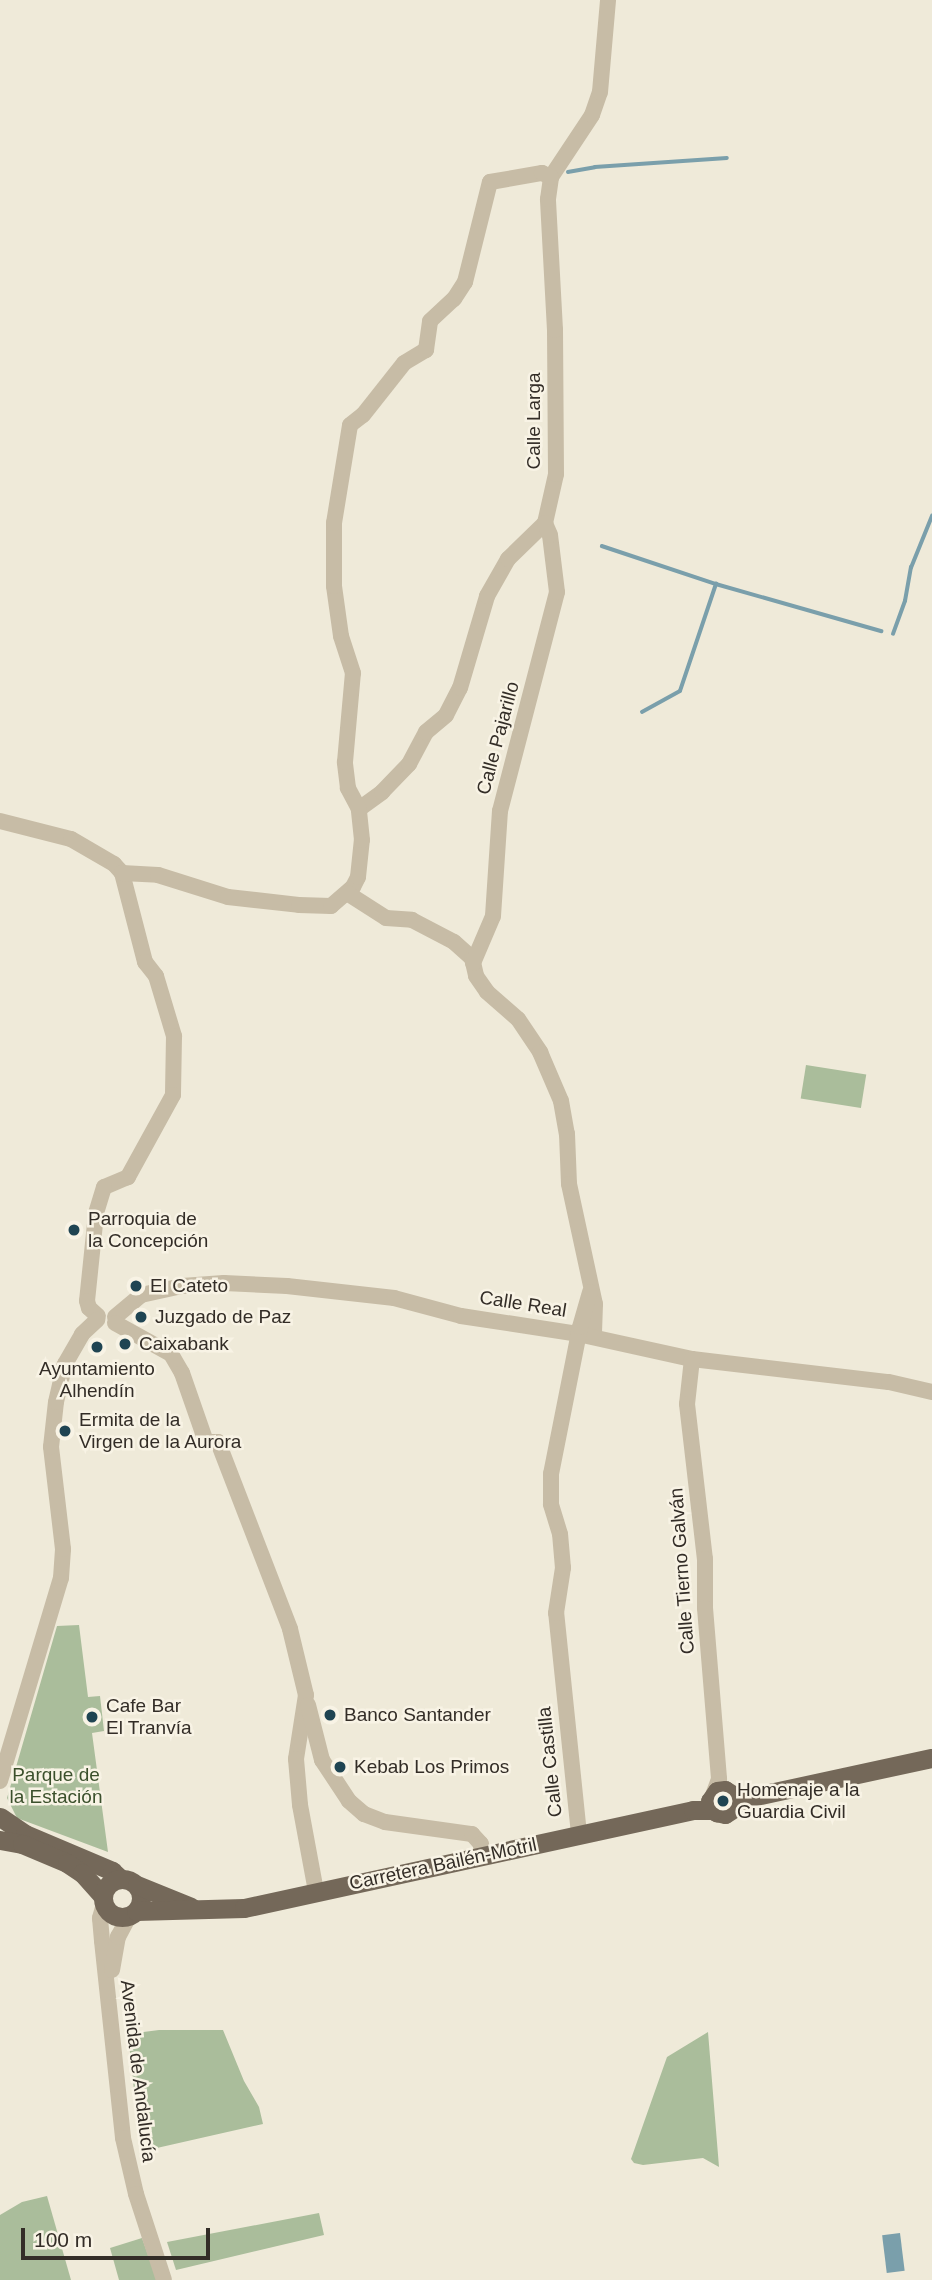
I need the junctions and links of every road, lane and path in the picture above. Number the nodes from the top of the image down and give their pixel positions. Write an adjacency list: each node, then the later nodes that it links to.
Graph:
1 (608, 0): 2 (street)
2 (551, 177): 3 (street, Calle Larga); 4 (street)
3 (545, 523): 4 (street); 8 (street, Calle Pajarillo)
4 (359, 809): 7 (street)
5 (0, 821): 6 (street)
6 (122, 873): 7 (street); 9 (street)
7 (347, 893): 8 (street, Calle Castilla)
8 (473, 963): 10 (street, Calle Castilla)
9 (106, 1321): 10 (street, Calle Real); 13 (street); 15 (street, Calle Real)
10 (586, 1336): 11 (street, Calle Real); 18 (street, Calle Castilla)
11 (692, 1359): 12 (street, Calle Real); 16 (street, Calle Tierno Galván)
12 (932, 1392)
13 (306, 1695): 20 (street); 22 (street)
14 (932, 1758): 16 (main road, Carretera Bailén-Motril)
15 (0, 1782)
16 (725, 1796): 18 (main road, Carretera Bailén-Motril)
17 (0, 1817): 21 (main road, Carretera Bailén-Motril)
18 (579, 1834): 20 (main road, Carretera Bailén-Motril)
19 (0, 1840): 23 (main road)
20 (482, 1855): 22 (main road, Carretera Bailén-Motril)
21 (129, 1882): 23 (main road); 24 (main road, Carretera Bailén-Motril); 25 (main road)
22 (316, 1891): 24 (main road, Carretera Bailén-Motril)
23 (104, 1900): 25 (main road); 26 (street, Avenida de Andalucía)
24 (192, 1907): 25 (main road, Carretera Bailén-Motril)
25 (133, 1913): 27 (street, Avenida de Andalucía)
26 (164, 2280)
27 (172, 2280)

